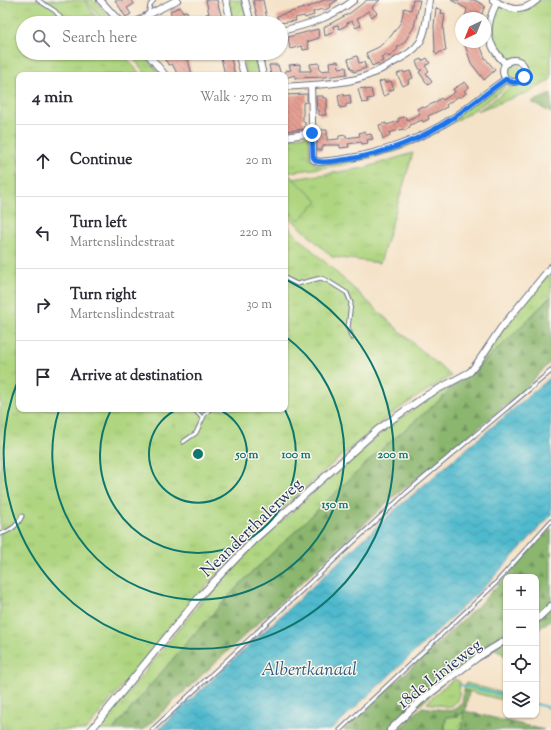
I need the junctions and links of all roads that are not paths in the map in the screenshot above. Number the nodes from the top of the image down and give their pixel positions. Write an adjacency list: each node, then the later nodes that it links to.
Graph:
1 (38, 0): 12 (lane)
2 (100, 0): 13 (street)
3 (154, 0): 11 (lane)
4 (177, 0): 11 (street)
5 (226, 0): 14 (street)
6 (245, 0): 15 (street)
7 (354, 0): 16 (street)
8 (428, 0): 25 (street)
9 (537, 0): 10 (street)
10 (495, 1): 20 (street)
11 (148, 15)
12 (59, 16)
13 (114, 16)
14 (229, 16)
15 (249, 16)
16 (288, 30)
17 (153, 60): 21 (street)
18 (240, 60): 22 (street)
19 (260, 60): 23 (street)
20 (506, 64): 24 (street); 24 (street)
21 (163, 72)
22 (243, 72)
23 (262, 72)
24 (506, 79): 27 (street)
25 (311, 85): 26 (street); 27 (street)
26 (288, 87)
27 (312, 133): 28 (street)
28 (288, 137)
29 (551, 267): 43 (street, Neanderthalerweg)
30 (288, 280): 31 (lane)
31 (352, 338)
32 (551, 371): 44 (lane)
33 (197, 412): 35 (lane)
34 (207, 412): 35 (lane)
35 (202, 418): 36 (lane)
36 (183, 442)
37 (22, 516): 39 (lane)
38 (551, 521): 45 (lane)
39 (0, 534)
40 (551, 606): 41 (street)
41 (539, 617)
42 (503, 642): 46 (street, 18de Linieweg)
43 (90, 730)
44 (152, 730)
45 (340, 730)
46 (390, 730)

